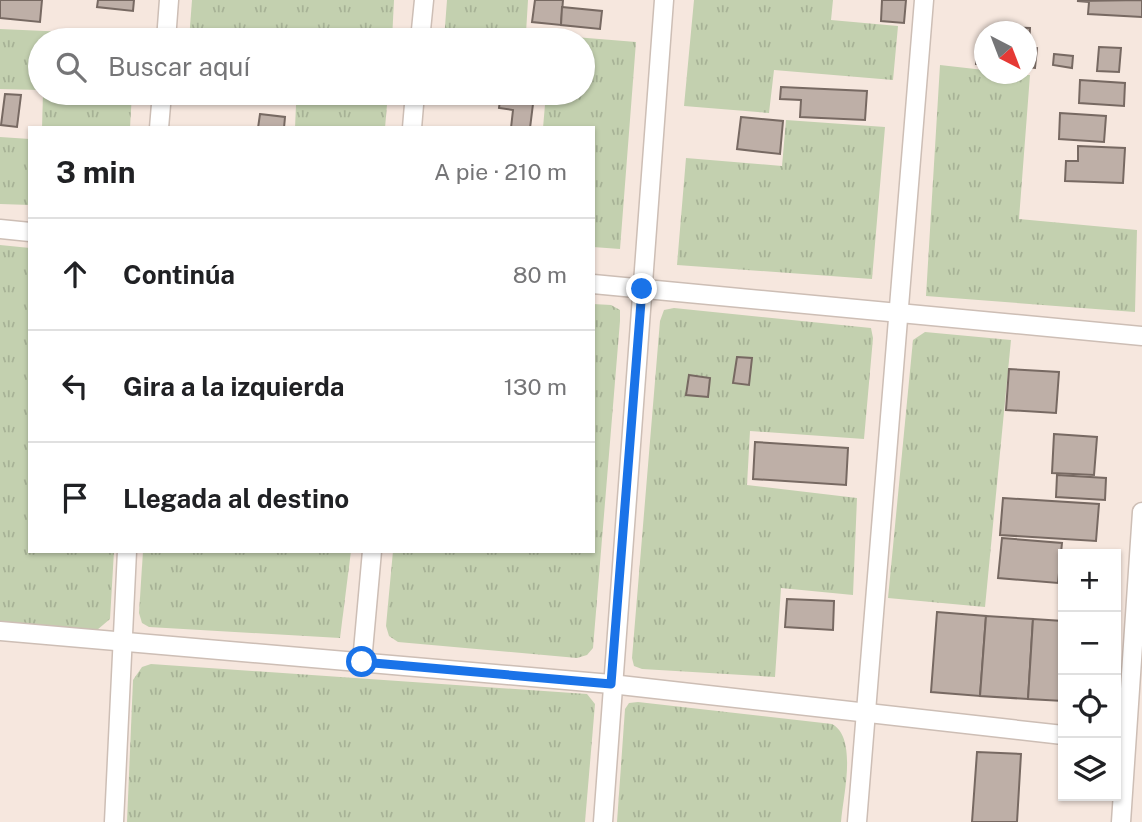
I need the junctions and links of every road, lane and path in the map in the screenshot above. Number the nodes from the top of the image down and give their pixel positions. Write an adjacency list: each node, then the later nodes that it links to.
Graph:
1 (169, 0): 5 (street)
2 (424, 0): 6 (street)
3 (664, 0): 14 (street)
4 (924, 0): 15 (street)
5 (167, 28)
6 (421, 28)
7 (161, 105): 9 (street)
8 (414, 105): 10 (street)
9 (159, 126)
10 (412, 126)
11 (0, 229): 12 (street)
12 (28, 232)
13 (595, 284): 14 (street)
14 (642, 289): 15 (street); 23 (street)
15 (898, 313): 16 (street); 24 (street)
16 (1142, 336)
17 (1142, 512): 26 (street)
18 (127, 553): 21 (street)
19 (372, 553): 22 (street)
20 (0, 631): 21 (street)
21 (120, 642): 22 (street); 27 (street)
22 (362, 662): 23 (street)
23 (611, 684): 24 (street); 28 (street)
24 (866, 712): 25 (street); 29 (street)
25 (1058, 734)
26 (1128, 742): 30 (street)
27 (114, 822)
28 (603, 822)
29 (857, 822)
30 (1121, 822)

